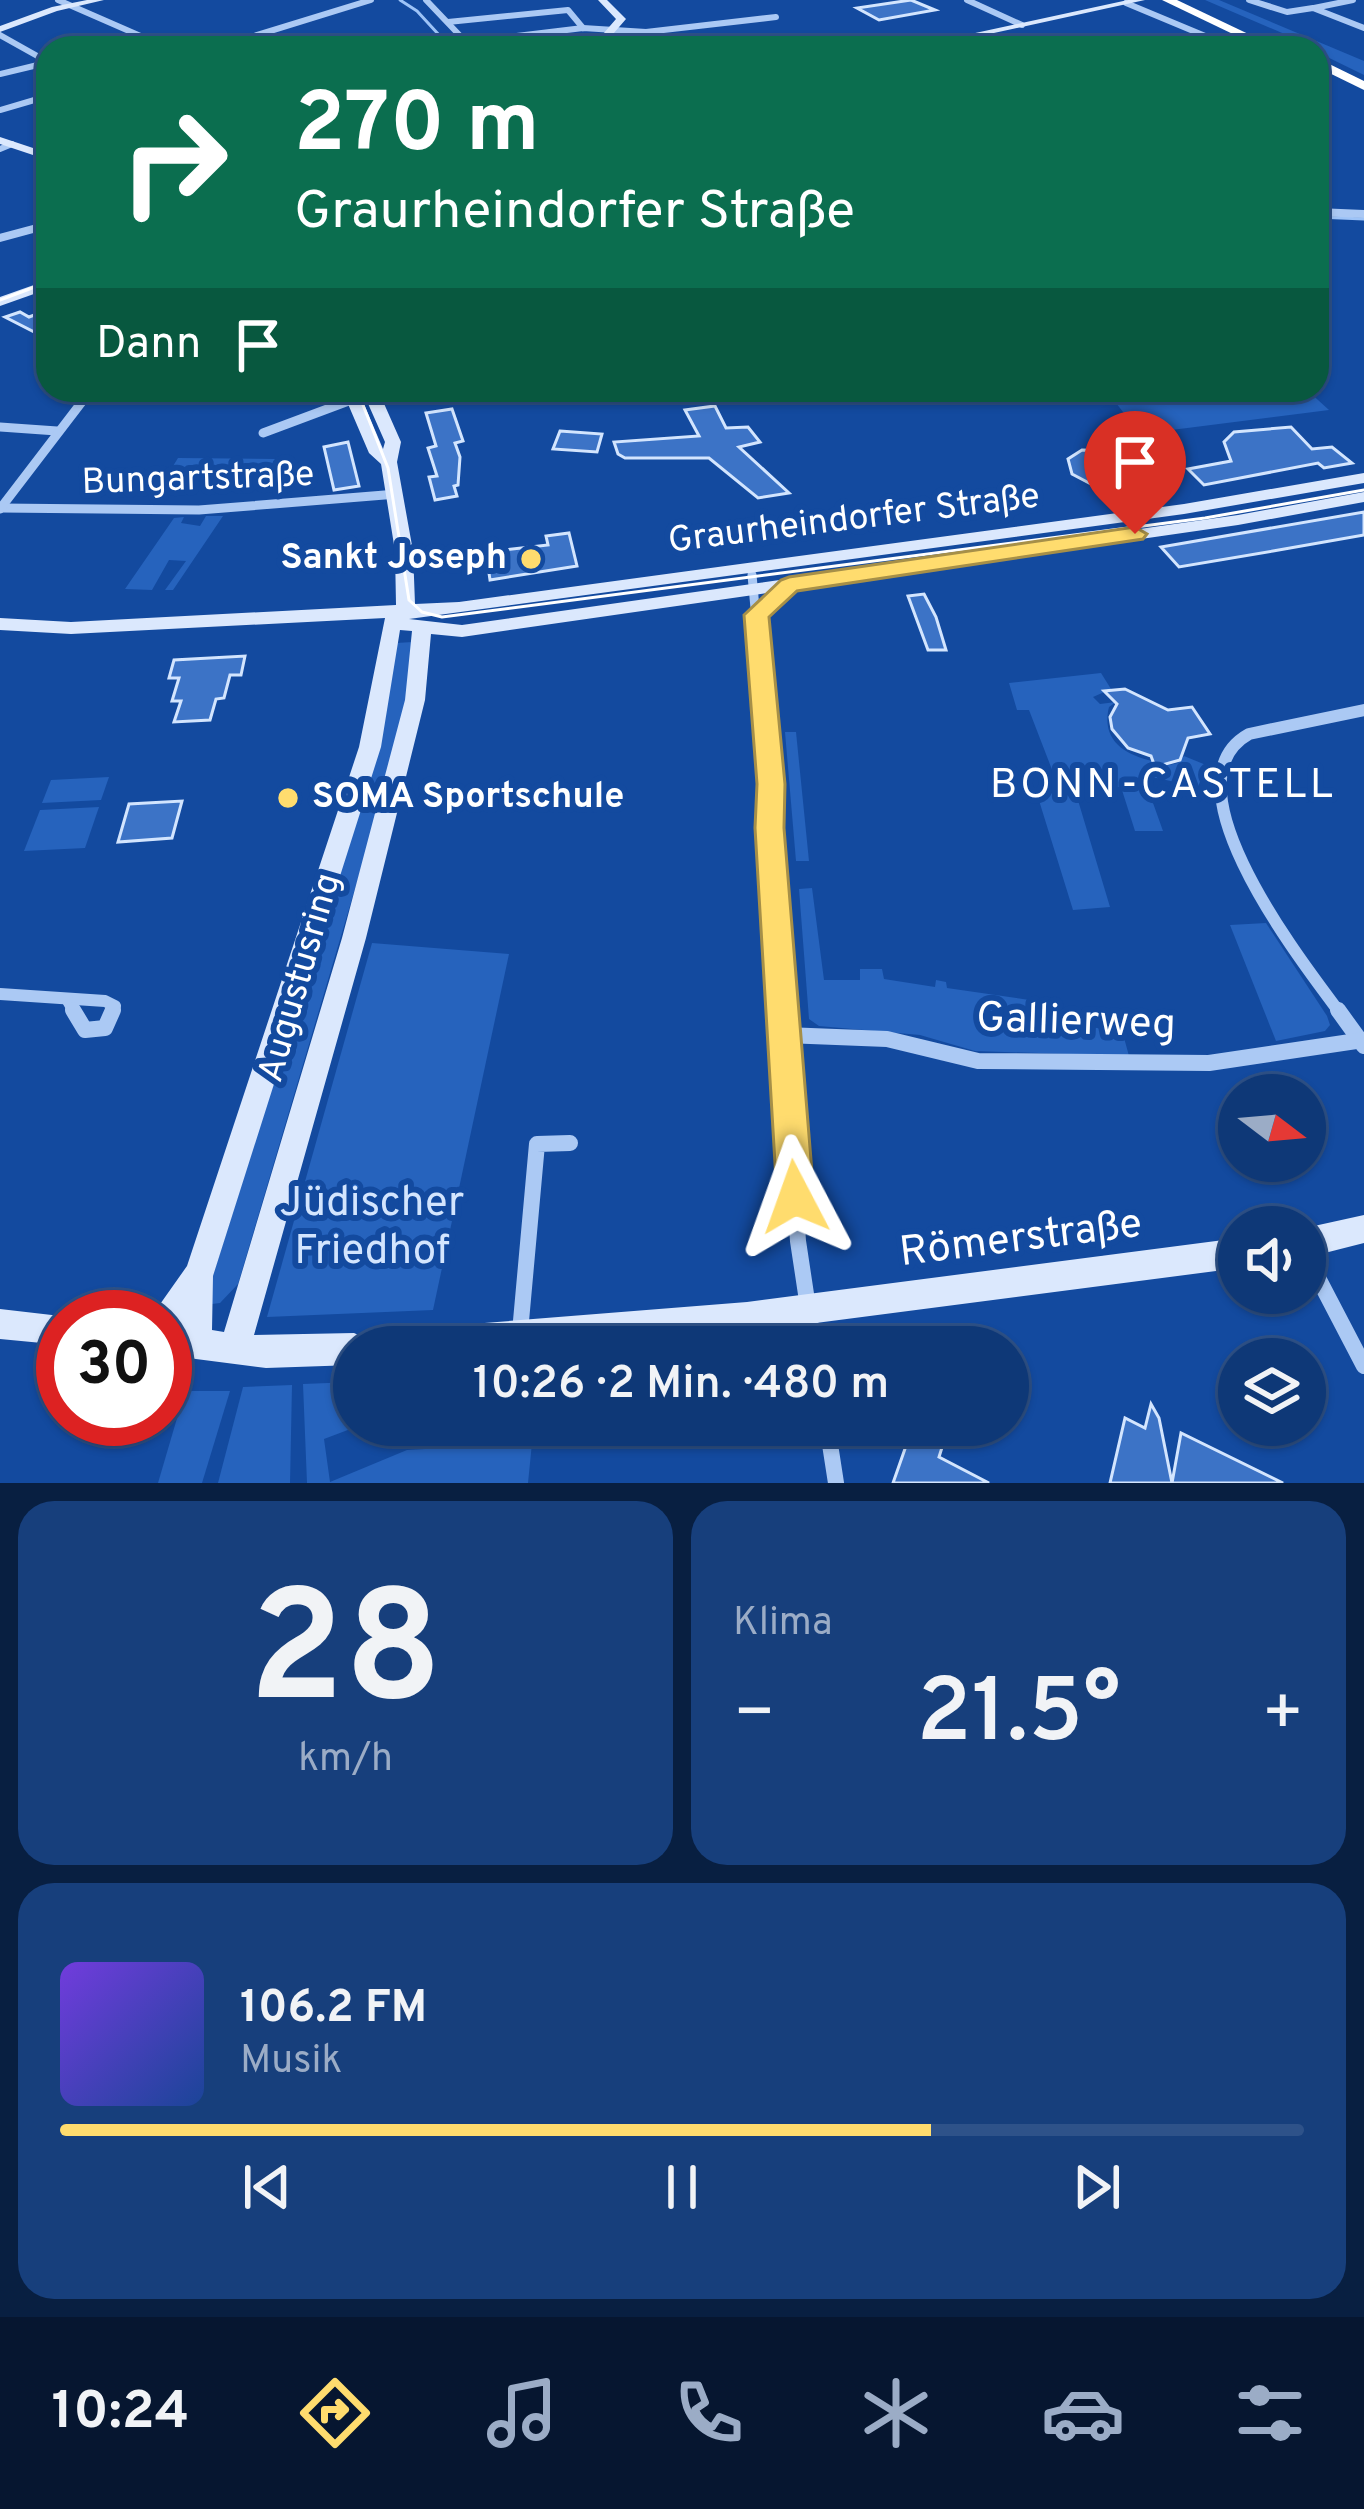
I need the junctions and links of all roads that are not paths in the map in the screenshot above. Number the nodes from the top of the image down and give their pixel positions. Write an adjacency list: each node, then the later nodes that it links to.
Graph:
1 (58, 0): 13 (street)
2 (102, 0): 13 (main road); 15 (main road)
3 (371, 0): 27 (street)
4 (426, 0): 19 (street)
5 (602, 0): 23 (main road)
6 (967, 0): 20 (street)
7 (1141, 0): 12 (main road)
8 (1168, 0): 33 (highway)
9 (1185, 0): 34 (highway)
10 (1249, 0): 14 (street)
11 (1353, 0): 14 (street)
12 (1126, 3): 20 (main road); 32 (street)
13 (73, 5): 15 (street); 24 (main road)
14 (1313, 8): 22 (street)
15 (85, 11): 26 (street)
16 (537, 13): 17 (street); 21 (street); 25 (street)
17 (506, 16): 19 (street); 29 (street)
18 (776, 17): 23 (street)
19 (448, 22): 28 (street)
20 (1022, 25): 31 (main road)
21 (583, 28): 23 (street); 25 (street)
22 (1364, 28)
23 (609, 30): 30 (main road)
24 (0, 32): 35 (street)
25 (552, 32): 29 (street)
26 (141, 36)
27 (254, 36)
28 (460, 36)
29 (521, 36)
30 (605, 36)
31 (968, 36)
32 (1205, 36)
33 (1246, 36)
34 (1262, 36)
35 (36, 57)
36 (36, 65): 38 (street)
37 (1329, 72): 39 (highway)
38 (0, 74)
39 (1364, 90)
40 (36, 100): 41 (street)
41 (0, 110)
42 (3, 141): 43 (main road)
43 (36, 151)
44 (1329, 213): 45 (street)
45 (1364, 214)
46 (36, 228): 47 (street)
47 (0, 238)
48 (36, 288): 49 (main road)
49 (0, 302)
50 (81, 402): 54 (street)
51 (350, 402): 55 (street)
52 (364, 402): 57 (main road)
53 (0, 427): 54 (street)
54 (57, 431): 59 (street)
55 (263, 433)
56 (1364, 478): 60 (main road, Graurheindorfer Straße)
57 (397, 494): 59 (street, Bungartstraße); 64 (main road)
58 (1364, 497): 63 (main road, Graurheindorfer Straße)
59 (0, 508)
60 (774, 564): 61 (main road, Graurheindorfer Straße); 62 (street)
61 (730, 569): 62 (street); 65 (main road, Graurheindorfer Straße)
62 (753, 583): 63 (main road, Graurheindorfer Straße); 66 (street); 69 (main road, Graurheindorfer Straße)
63 (789, 585): 66 (street)
64 (408, 586): 65 (main road); 67 (main road)
65 (493, 602): 67 (main road, Graurheindorfer Straße)
66 (756, 615): 74 (street)
67 (406, 620): 68 (main road, Graurheindorfer Straße); 69 (main road, Graurheindorfer Straße); 70 (main road, Augustusring); 80 (main road, Augustusring)
68 (0, 624)
69 (462, 631): 70 (main road)
70 (418, 660): 91 (main road, Augustusring)
71 (1364, 710): 75 (street)
72 (0, 994): 73 (street)
73 (67, 999)
74 (785, 1035): 75 (street, Gallierweg); 84 (street)
75 (1363, 1042)
76 (571, 1143): 86 (street)
77 (1364, 1229): 78 (main road)
78 (1326, 1238)
79 (1218, 1256): 84 (main road, Römerstraße)
80 (199, 1274): 81 (main road, Augustusring); 83 (main road, Augustusring)
81 (189, 1290)
82 (1326, 1293): 93 (street)
83 (192, 1300)
84 (807, 1309): 87 (main road, Römerstraße); 88 (street)
85 (0, 1324): 89 (main road)
86 (521, 1326)
87 (644, 1326)
88 (810, 1326)
89 (36, 1327)
90 (192, 1343): 91 (main road)
91 (235, 1348): 92 (main road)
92 (333, 1349)
93 (1364, 1366)
94 (830, 1446): 95 (street)
95 (836, 1483)

